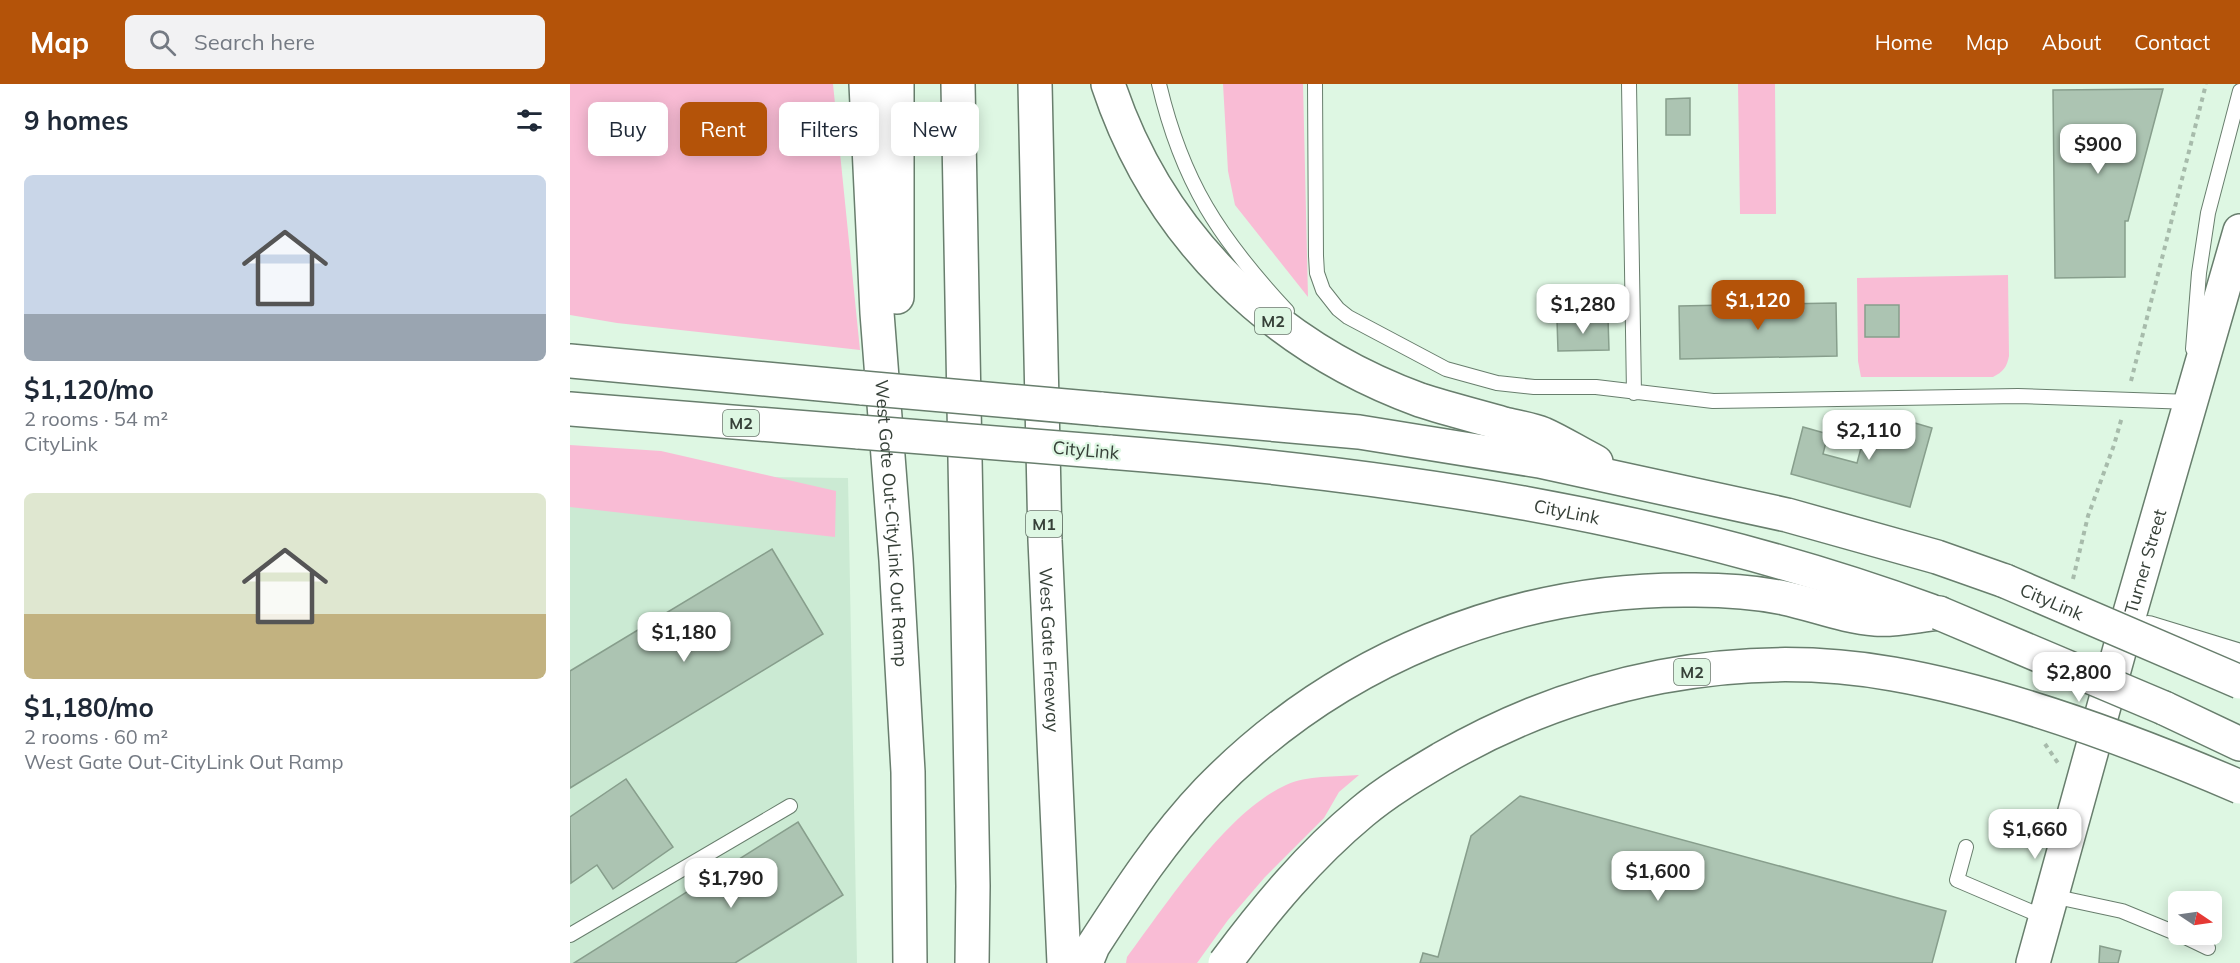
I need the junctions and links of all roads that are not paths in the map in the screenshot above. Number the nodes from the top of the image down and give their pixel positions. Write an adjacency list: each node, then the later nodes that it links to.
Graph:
1 (866, 84): 18 (main road, West Gate Out-CityLink Out Ramp)
2 (897, 84): 18 (main road)
3 (958, 84): 33 (main road)
4 (1035, 84): 34 (main road, West Gate Freeway / M1)
5 (1108, 84): 13 (main road, M2)
6 (1159, 84): 13 (lane)
7 (1315, 84): 14 (lane)
8 (1629, 84): 14 (lane)
9 (2240, 91): 15 (lane)
10 (2240, 231): 11 (main road, Turner Street)
11 (2231, 293): 15 (main road, Turner Street)
12 (570, 361): 17 (main road, West Gate Out-CityLink Out Ramp / M2, bridge)
13 (1379, 384): 17 (main road, M2)
14 (1634, 393): 15 (lane)
15 (2191, 403): 20 (main road, Turner Street)
16 (570, 409): 19 (main road, CityLink / M2, bridge)
17 (1540, 447): 22 (main road, CityLink / M2, bridge)
18 (896, 560): 32 (main road, West Gate Out-CityLink Out Ramp)
19 (1939, 613): 23 (main road, CityLink / M2, bridge); 35 (main road, M2)
20 (2127, 623): 21 (street); 27 (main road, Turner Street)
21 (2240, 657)
22 (2240, 682)
23 (2240, 744)
24 (2240, 787): 36 (main road, M2, bridge)
25 (790, 806): 29 (lane)
26 (1966, 847): 27 (lane)
27 (2049, 907): 28 (lane); 37 (main road, Turner Street)
28 (2168, 930)
29 (570, 935)
30 (2202, 945): 31 (lane)
31 (2208, 948)
32 (910, 963)
33 (972, 963)
34 (1064, 963)
35 (1086, 963)
36 (1225, 963)
37 (2033, 963)

